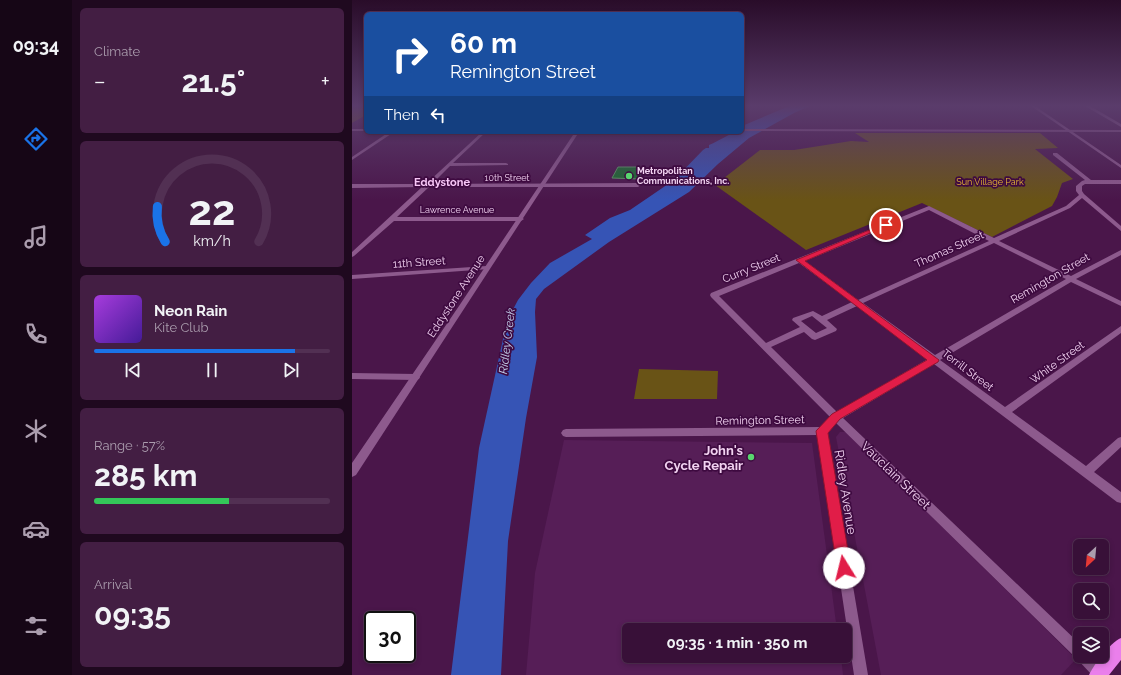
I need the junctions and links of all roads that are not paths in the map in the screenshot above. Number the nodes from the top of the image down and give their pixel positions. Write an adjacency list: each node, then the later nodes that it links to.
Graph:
1 (384, 138): 6 (street)
2 (478, 138): 8 (street)
3 (573, 138): 15 (street, Eddystone Avenue)
4 (1078, 138): 9 (street)
5 (1055, 154): 10 (street)
6 (352, 159)
7 (506, 164): 8 (street)
8 (450, 165): 14 (street)
9 (1121, 167)
10 (1090, 182): 11 (street); 16 (street)
11 (1121, 182)
12 (638, 185): 15 (street, 10th Street)
13 (352, 186): 14 (street, 10th Street)
14 (427, 186): 15 (street, 10th Street); 18 (street)
15 (542, 186): 17 (street, Eddystone Avenue)
16 (1082, 195): 19 (street); 20 (street, Thomas Street)
17 (521, 219): 18 (street, Lawrence Avenue); 24 (street, Eddystone Avenue)
18 (392, 220): 22 (street)
19 (1121, 229)
20 (994, 241): 23 (street, Curry Street); 26 (street); 28 (street, Thomas Street)
21 (1121, 252): 26 (street, Remington Street)
22 (352, 255)
23 (800, 260): 27 (street, Curry Street); 28 (street, Terrill Street)
24 (486, 268): 25 (street, 11th Street); 36 (street, Eddystone Avenue)
25 (352, 277)
26 (1071, 279): 29 (street); 34 (street, Remington Street)
27 (714, 295): 33 (street, Vauclain Street)
28 (857, 303): 30 (street, Thomas Street); 34 (street, Terrill Street)
29 (1121, 304)
30 (822, 319): 31 (street); 31 (street)
31 (805, 328): 33 (street)
32 (1121, 329): 37 (street, White Street)
33 (766, 346): 38 (street, Vauclain Street)
34 (934, 360): 37 (street, Terrill Street); 38 (street, Remington Street)
35 (352, 376): 36 (street)
36 (416, 377): 42 (street, Eddystone Avenue)
37 (1005, 412): 43 (street, Terrill Street)
38 (836, 416): 39 (street, Remington Street); 45 (street, Vauclain Street)
39 (822, 431): 40 (street, Remington Street); 49 (street, Ridley Avenue)
40 (566, 433)
41 (1121, 441): 43 (street)
42 (352, 472)
43 (1086, 472): 44 (street, Terrill Street)
44 (1121, 498)
45 (1073, 646)
46 (1121, 647): 48 (main road)
47 (1090, 663): 48 (street)
48 (1100, 674)
49 (861, 675)

